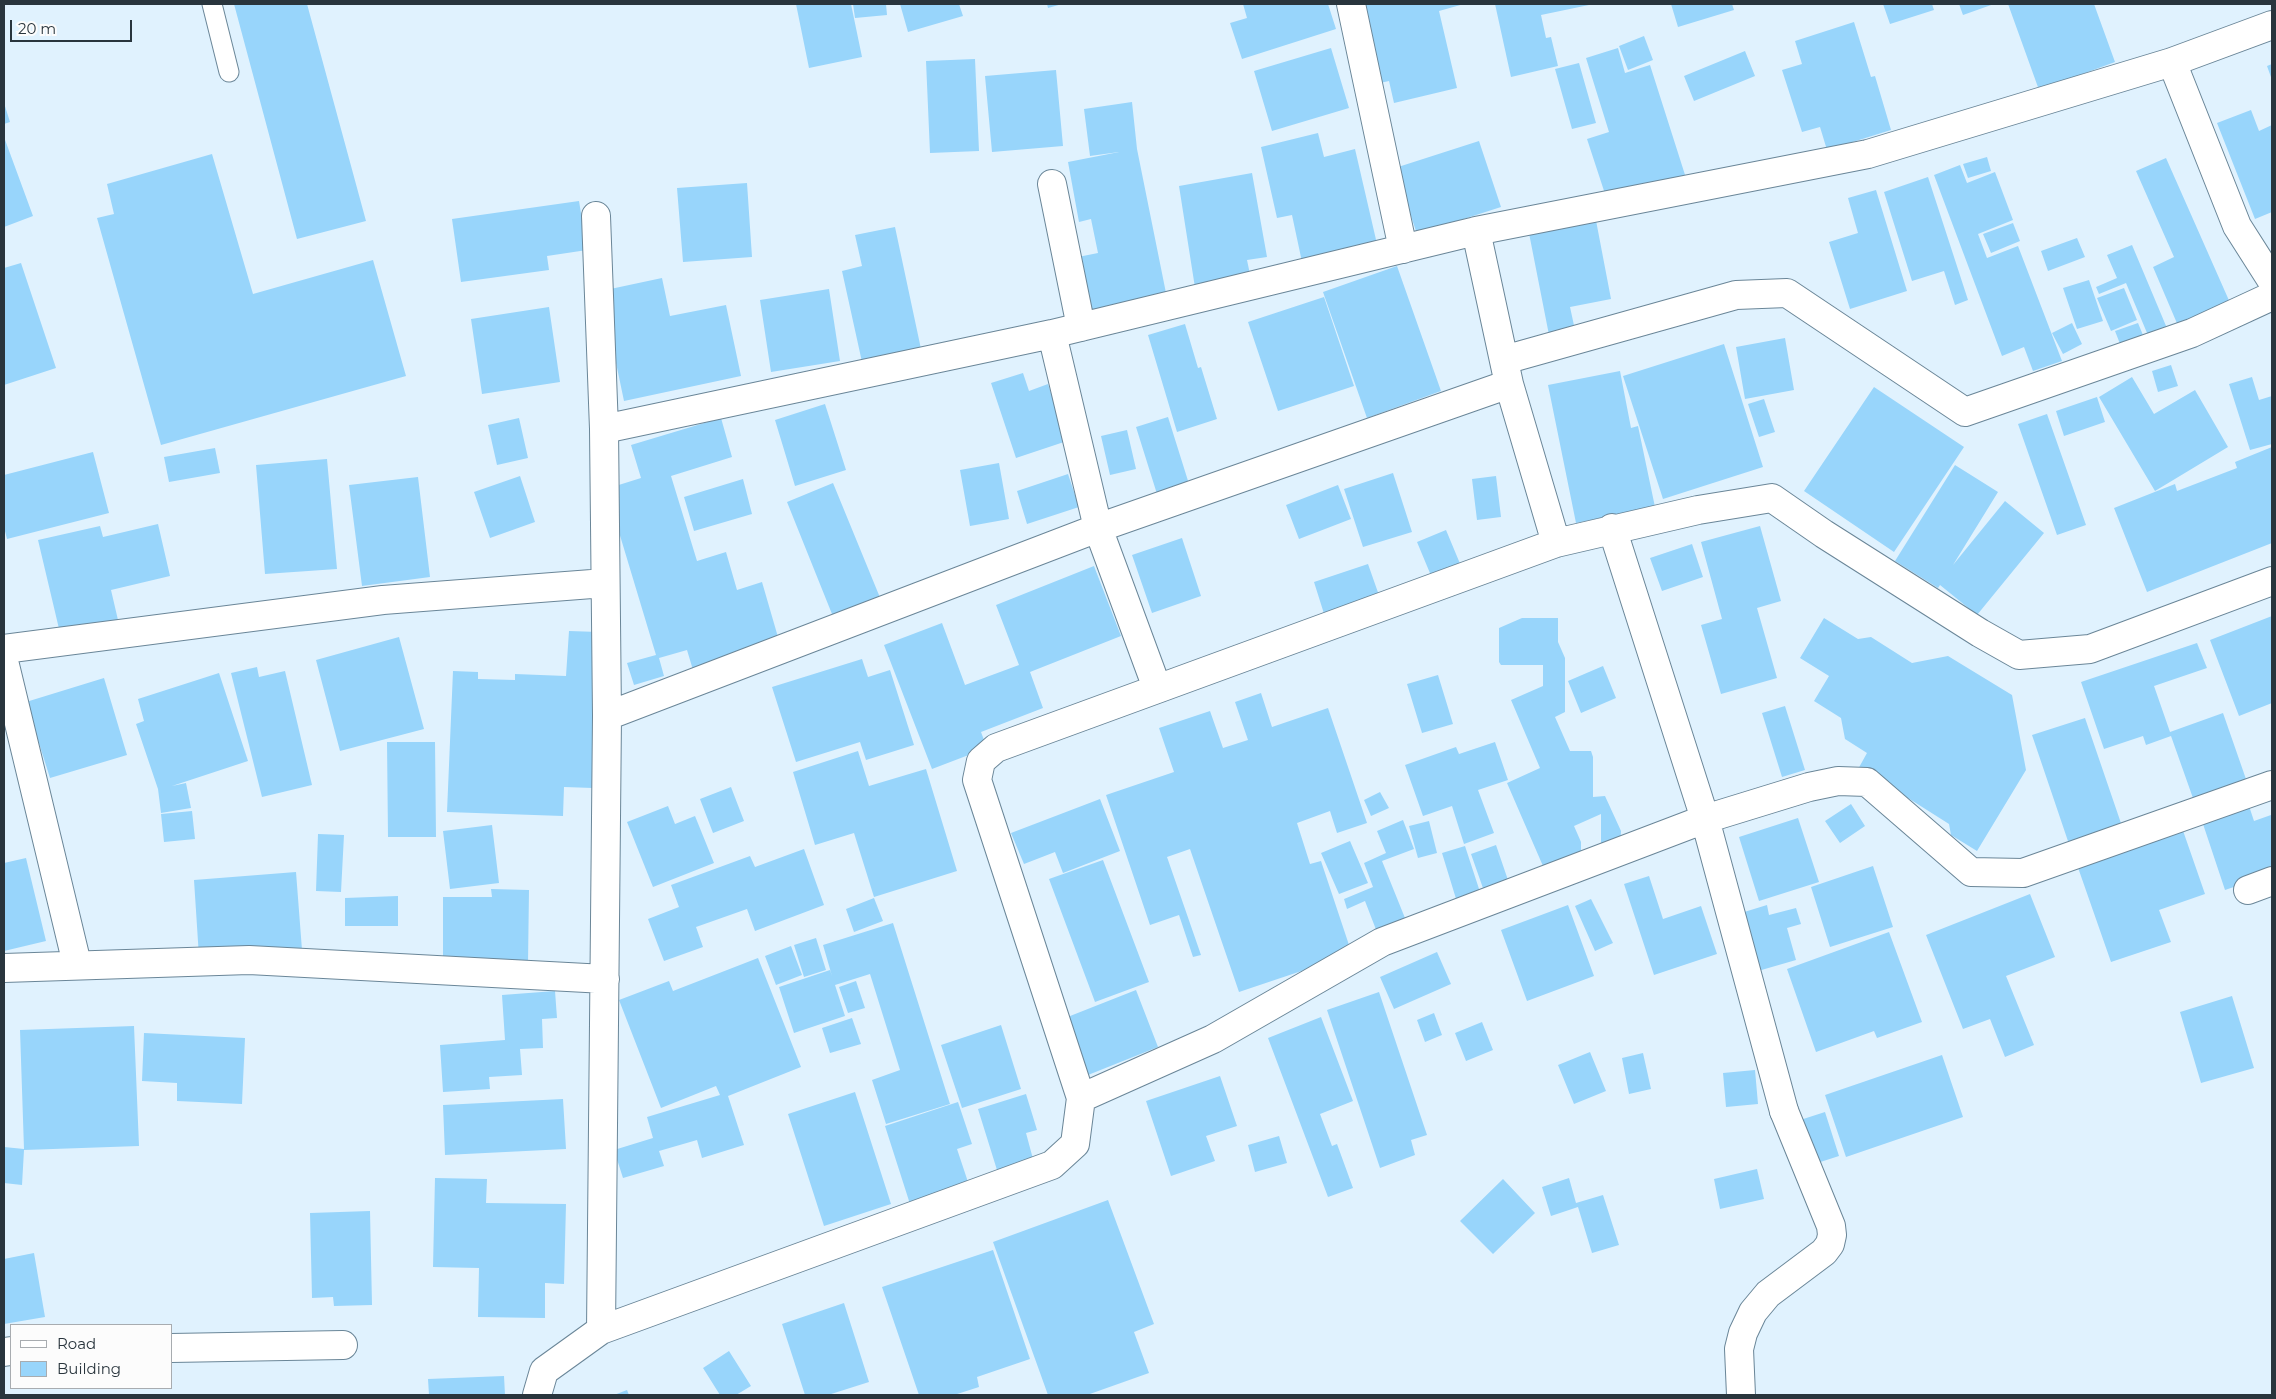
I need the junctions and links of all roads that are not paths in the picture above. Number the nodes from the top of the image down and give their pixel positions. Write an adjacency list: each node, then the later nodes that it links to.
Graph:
1 (212, 4): 5 (lane)
2 (1351, 4): 9 (street)
3 (2272, 25): 4 (street)
4 (2172, 62): 8 (street); 10 (street)
5 (229, 72)
6 (1052, 184): 12 (street)
7 (596, 216): 15 (street)
8 (1476, 231): 9 (street); 14 (street)
9 (1403, 249): 12 (street)
10 (2272, 281)
11 (2272, 296): 14 (street)
12 (1081, 327): 13 (street)
13 (1052, 334): 15 (street); 16 (street)
14 (1507, 372): 16 (street); 18 (street)
15 (604, 429): 20 (street)
16 (1098, 528): 23 (street); 24 (street)
17 (1612, 528): 18 (street); 19 (street); 26 (street)
18 (1556, 543): 23 (street)
19 (2272, 581)
20 (605, 583): 21 (street); 24 (street)
21 (4, 649)
22 (4, 661): 27 (street)
23 (1157, 688): 30 (street)
24 (607, 716): 29 (street)
25 (2272, 785): 26 (street)
26 (1705, 819): 30 (street); 35 (street)
27 (77, 964): 28 (street); 29 (street)
28 (4, 968)
29 (605, 978): 31 (street)
30 (1081, 1098): 31 (street)
31 (601, 1330): 34 (street)
32 (343, 1345): 33 (street)
33 (172, 1348)
34 (537, 1395)
35 (1741, 1395)

